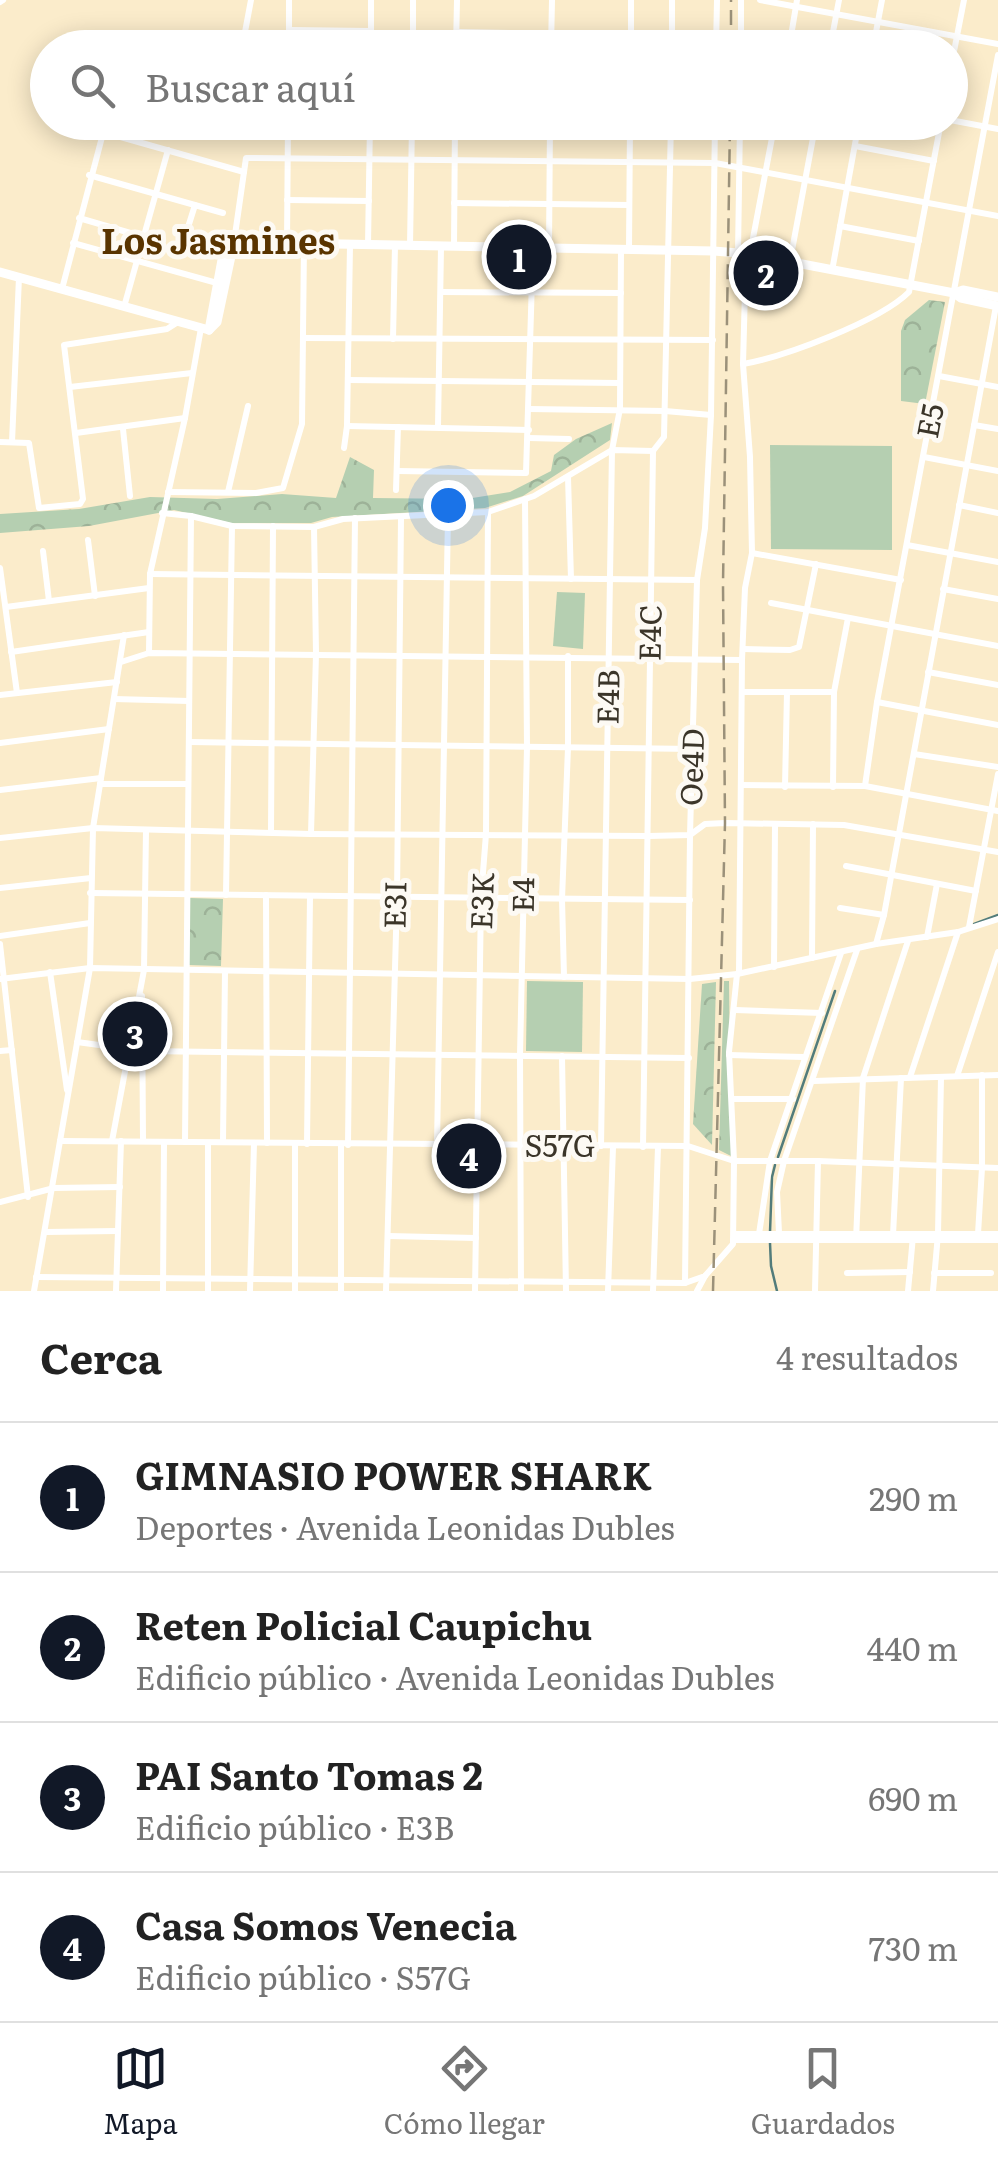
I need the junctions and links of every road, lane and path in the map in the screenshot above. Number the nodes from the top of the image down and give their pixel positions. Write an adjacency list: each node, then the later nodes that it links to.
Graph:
1 (252, 0): 18 (street)
2 (289, 0): 19 (street)
3 (371, 0): 20 (street)
4 (413, 0): 21 (street)
5 (456, 0): 22 (street)
6 (552, 0): 23 (street)
7 (631, 0): 24 (street)
8 (672, 0): 25 (street)
9 (717, 0): 26 (street)
10 (741, 0): 27 (street)
11 (760, 0): 15 (street)
12 (839, 0): 16 (street)
13 (882, 0): 17 (street)
14 (964, 0): 32 (street)
15 (797, 3): 16 (street); 28 (street)
16 (836, 14): 17 (street); 29 (street)
17 (878, 22): 30 (street); 31 (street)
18 (246, 30)
19 (289, 30): 20 (street)
20 (371, 30)
21 (412, 30)
22 (456, 30)
23 (551, 30)
24 (631, 30)
25 (672, 30)
26 (716, 30)
27 (741, 30)
28 (792, 30)
29 (833, 30)
30 (876, 30)
31 (923, 30)
32 (958, 30)
33 (968, 38): 34 (street)
34 (998, 44)
35 (998, 56): 37 (street, E5)
36 (968, 123): 37 (street)
37 (985, 126): 38 (street); 79 (street, E5)
38 (998, 129)
39 (100, 140): 68 (street)
40 (132, 140): 55 (street)
41 (288, 140): 56 (street)
42 (370, 140): 57 (street)
43 (412, 140): 58 (street)
44 (455, 140): 59 (street)
45 (550, 140): 60 (street)
46 (630, 140): 62 (street, E4B)
47 (671, 140): 63 (street, E4C)
48 (715, 140): 64 (street, Oe4D)
49 (740, 140): 65 (street)
50 (771, 140): 67 (street)
51 (813, 140): 69 (street)
52 (856, 140): 54 (street)
53 (938, 140): 61 (street)
54 (855, 146): 61 (street); 70 (street)
55 (168, 150): 66 (street); 71 (street)
56 (288, 158): 57 (street); 66 (street); 72 (street)
57 (370, 159): 58 (street); 73 (street)
58 (411, 160): 59 (street); 94 (street)
59 (455, 160): 60 (street); 74 (street)
60 (550, 161): 62 (street); 76 (street)
61 (934, 161): 75 (street)
62 (630, 162): 63 (street); 78 (street, E4B)
63 (671, 162): 64 (street); 100 (street, E4C)
64 (715, 163): 65 (street); 101 (street, Oe4D)
65 (739, 166): 67 (street); 102 (street)
66 (244, 172): 87 (street)
67 (765, 173): 69 (street); 102 (street)
68 (89, 176): 71 (street); 82 (street)
69 (806, 180): 70 (street); 104 (street)
70 (847, 188): 75 (street); 83 (street)
71 (156, 194): 77 (street); 84 (street)
72 (287, 200): 73 (street); 89 (street)
73 (369, 200): 92 (street)
74 (454, 203): 76 (street); 96 (street)
75 (926, 203): 79 (street); 86 (street)
76 (550, 204): 78 (street); 98 (street)
77 (195, 205): 80 (street); 85 (street)
78 (629, 205): 99 (street, E4B)
79 (969, 210): 81 (street); 114 (street, E5)
80 (222, 213)
81 (998, 216)
82 (80, 218): 84 (street); 88 (street)
83 (840, 226): 86 (street); 105 (street)
84 (144, 237): 103 (street)
85 (184, 240)
86 (919, 241): 109 (street)
87 (234, 242): 89 (main road); 108 (main road); 118 (main road)
88 (73, 244): 103 (street); 110 (street)
89 (287, 244): 90 (main road)
90 (304, 244): 91 (main road); 119 (street)
91 (350, 245): 92 (main road); 120 (street)
92 (368, 245): 93 (main road)
93 (395, 246): 94 (main road); 121 (street)
94 (410, 246): 95 (main road)
95 (442, 247): 96 (main road); 111 (street)
96 (454, 247): 97 (main road)
97 (533, 248): 98 (main road); 112 (street)
98 (549, 248): 99 (main road)
99 (625, 249): 100 (main road); 113 (street, E4B)
100 (670, 250): 101 (main road); 125 (street, E4C)
101 (714, 251): 102 (main road); 126 (street, Oe4D)
102 (745, 254): 104 (main road); 128 (street)
103 (137, 261): 108 (street); 116 (street)
104 (790, 262): 105 (main road)
105 (832, 270): 109 (main road)
106 (0, 272): 107 (main road)
107 (19, 278): 110 (main road); 154 (street)
108 (217, 283): 118 (main road)
109 (911, 285): 114 (main road); 128 (street)
110 (62, 289): 116 (main road)
111 (440, 292): 112 (street); 122 (street)
112 (532, 293): 113 (street); 123 (street)
113 (621, 293): 124 (street, E4B)
114 (954, 294): 115 (main road); 130 (street, E5)
115 (997, 300): 127 (street)
116 (124, 306): 117 (main road)
117 (178, 322): 118 (main road); 136 (street)
118 (205, 329): 129 (street)
119 (303, 338): 120 (street); 165 (street)
120 (349, 338): 121 (street); 131 (street)
121 (393, 339): 122 (street)
122 (440, 339): 123 (street); 132 (street)
123 (531, 340): 124 (street); 133 (street)
124 (620, 340): 125 (street); 134 (street, E4B)
125 (667, 340): 126 (street); 141 (street, E4C)
126 (713, 340): 142 (street, Oe4D)
127 (994, 345): 135 (street)
128 (743, 364): 182 (street)
129 (192, 373): 136 (street); 143 (street)
130 (939, 376): 135 (street); 158 (street, E5)
131 (348, 380): 132 (street); 145 (street)
132 (439, 381): 133 (street); 147 (street)
133 (530, 382): 134 (street); 139 (street)
134 (620, 383): 140 (street, E4B)
135 (982, 384): 137 (street); 144 (street)
136 (70, 387): 150 (street)
137 (998, 387)
138 (248, 406): 165 (street)
139 (530, 409): 140 (street); 151 (street)
140 (620, 410): 141 (street); 156 (street, E4B)
141 (665, 411): 142 (street); 157 (street, E4C)
142 (711, 416): 200 (street, Oe4D)
143 (185, 418): 148 (street); 164 (street)
144 (974, 424): 149 (street); 159 (street)
145 (347, 426): 146 (street); 155 (street)
146 (398, 427): 147 (street); 160 (street)
147 (438, 427): 151 (street)
148 (123, 428): 150 (street); 166 (street)
149 (998, 429)
150 (76, 433): 154 (street)
151 (529, 434): 152 (street); 160 (street)
152 (570, 438)
153 (0, 442): 154 (street)
154 (12, 442)
155 (344, 448)
156 (612, 450): 157 (street); 162 (street); 198 (street, E4B)
157 (653, 451): 199 (street, E4C)
158 (924, 458): 159 (street); 180 (street, E5)
159 (966, 465): 161 (street); 168 (street)
160 (397, 470): 163 (street)
161 (998, 471)
162 (568, 477): 167 (street); 197 (street)
163 (396, 490)
164 (168, 492): 165 (street); 171 (street)
165 (228, 492)
166 (130, 496)
167 (525, 499): 169 (street); 196 (street, E4)
168 (959, 506): 170 (street); 183 (street)
169 (488, 512): 172 (street); 195 (street, E3K)
170 (998, 513)
171 (162, 514): 173 (street); 187 (street)
172 (448, 515): 175 (street); 194 (street)
173 (191, 516): 176 (street); 188 (street)
174 (355, 518): 175 (street); 178 (street); 192 (street)
175 (401, 518): 193 (street, E3I)
176 (232, 526): 177 (street); 189 (street)
177 (272, 526): 178 (street); 190 (street)
178 (314, 527): 191 (street)
179 (88, 540): 204 (street)
180 (908, 545): 183 (street); 201 (street, E5)
181 (43, 550): 206 (street)
182 (752, 552): 185 (street); 216 (street)
183 (950, 553): 184 (street); 203 (street)
184 (998, 562)
185 (816, 564): 201 (street); 209 (street)
186 (0, 568): 208 (street)
187 (150, 574): 188 (street); 202 (street)
188 (192, 574): 189 (street); 220 (street)
189 (232, 574): 190 (street); 219 (street)
190 (273, 575): 191 (street); 221 (street)
191 (316, 576): 192 (street); 222 (street)
192 (356, 576): 193 (street); 223 (street)
193 (400, 576): 194 (street); 224 (street, E3I)
194 (446, 578): 195 (street); 225 (street)
195 (486, 578): 196 (street); 226 (street, E3K)
196 (528, 578): 197 (street); 227 (street, E4)
197 (570, 579): 198 (street)
198 (612, 580): 199 (street); 229 (street, E4B)
199 (651, 580): 200 (street); 230 (street, E4C)
200 (698, 580): 231 (street, Oe4D)
201 (901, 580): 211 (street, E5)
202 (149, 588): 204 (street); 212 (street)
203 (943, 589): 205 (street); 213 (street)
204 (95, 596): 206 (street)
205 (998, 600)
206 (50, 601): 208 (street)
207 (771, 603): 209 (street)
208 (6, 607): 217 (street)
209 (808, 610): 210 (street); 216 (street)
210 (848, 618): 211 (street); 239 (street)
211 (892, 626): 213 (street); 244 (street, E5)
212 (149, 632): 214 (street); 218 (street)
213 (935, 634): 215 (street); 234 (street)
214 (124, 635): 217 (street); 233 (street)
215 (998, 646)
216 (742, 649): 232 (street)
217 (10, 652): 240 (street)
218 (149, 652): 220 (street); 233 (street)
219 (232, 652): 220 (street); 221 (street); 249 (street)
220 (190, 653): 243 (street)
221 (272, 653): 222 (street); 251 (street)
222 (316, 654): 223 (street); 252 (street)
223 (355, 655): 224 (street); 253 (street)
224 (398, 655): 225 (street); 254 (street, E3I)
225 (446, 655): 226 (street); 255 (street)
226 (486, 656): 227 (street); 256 (street, E3K)
227 (527, 656): 228 (street); 257 (street, E4)
228 (568, 656): 229 (street); 258 (street)
229 (609, 658): 230 (street); 259 (street, E4B)
230 (650, 658): 231 (street); 260 (street, E4C)
231 (695, 660): 232 (street); 261 (street, Oe4D)
232 (742, 660): 237 (street)
233 (120, 662): 235 (street)
234 (928, 672): 236 (street); 245 (street)
235 (116, 682): 240 (street); 242 (street)
236 (998, 685)
237 (742, 692): 238 (street); 266 (street)
238 (787, 692): 239 (street); 267 (street)
239 (834, 692): 269 (street)
240 (17, 693): 241 (street)
241 (0, 695)
242 (114, 699): 243 (street); 247 (street)
243 (189, 701): 248 (street)
244 (878, 702): 245 (street); 268 (street, E5)
245 (920, 711): 246 (street); 262 (street)
246 (998, 725)
247 (109, 729): 250 (street); 264 (street)
248 (188, 742): 249 (street); 265 (street)
249 (230, 742): 251 (street); 279 (street)
250 (0, 743)
251 (272, 744): 252 (street); 280 (street)
252 (314, 744): 253 (street); 281 (street)
253 (353, 744): 254 (street); 282 (street)
254 (398, 745): 255 (street); 283 (street, E3I)
255 (444, 746): 256 (street); 287 (street)
256 (488, 746): 257 (street); 284 (street, E3K)
257 (527, 747): 258 (street); 285 (street, E4)
258 (568, 748): 259 (street); 288 (street)
259 (608, 748): 260 (street); 290 (street, E4B)
260 (651, 749): 261 (street); 291 (street, E4C)
261 (694, 749): 289 (street, Oe4D)
262 (914, 754): 263 (street); 271 (street)
263 (998, 771): 272 (street)
264 (100, 781): 265 (street); 270 (street); 276 (street)
265 (187, 784): 278 (street)
266 (740, 786): 267 (street); 273 (street)
267 (785, 786): 269 (street)
268 (865, 786): 269 (street); 271 (street)
269 (832, 787)
270 (0, 790)
271 (906, 794): 272 (street); 286 (street)
272 (995, 810): 293 (street)
273 (741, 823): 274 (street); 289 (street); 339 (street)
274 (775, 824): 275 (street); 331 (street)
275 (812, 824): 286 (street); 330 (street)
276 (93, 828): 277 (street); 292 (street); 297 (street)
277 (146, 830): 278 (street); 302 (street)
278 (187, 830): 279 (street); 303 (street)
279 (228, 830): 280 (street); 304 (street)
280 (271, 831): 281 (street)
281 (311, 834): 282 (street)
282 (351, 834): 283 (street); 307 (street)
283 (397, 834): 287 (street); 308 (street, E3I)
284 (486, 834): 285 (street); 287 (street); 310 (street, E3K)
285 (526, 834): 288 (street); 311 (street, E4)
286 (899, 834): 293 (street); 296 (street)
287 (444, 835): 309 (street)
288 (564, 835): 290 (street); 312 (street)
289 (690, 835): 291 (street); 315 (street, Oe4D)
290 (606, 836): 291 (street); 313 (street, E4B)
291 (650, 836): 314 (street, E4C)
292 (0, 838)
293 (984, 850): 294 (street); 300 (street)
294 (998, 852)
295 (846, 866): 296 (street)
296 (890, 875): 298 (street); 317 (street)
297 (91, 878): 299 (street); 301 (street)
298 (936, 884): 300 (street); 323 (street)
299 (0, 888)
300 (976, 891): 320 (street)
301 (90, 893): 302 (street); 319 (street)
302 (146, 894): 303 (street); 333 (street)
303 (185, 894): 304 (street); 334 (street)
304 (226, 895): 305 (street)
305 (266, 895): 306 (street); 337 (street)
306 (310, 896): 307 (street); 338 (street)
307 (349, 896): 308 (street); 340 (street)
308 (397, 897): 309 (street); 341 (street, E3I)
309 (440, 897): 310 (street); 342 (street)
310 (482, 898): 311 (street); 343 (street, E3K)
311 (524, 898): 312 (street); 344 (street, E4)
312 (562, 898): 313 (street); 345 (street)
313 (605, 899): 314 (street); 346 (street, E4B)
314 (647, 900): 315 (street); 348 (street, E4C)
315 (690, 900): 349 (street, Oe4D)
316 (840, 908): 317 (street)
317 (884, 915): 326 (street)
318 (998, 919): 320 (street)
319 (90, 924): 322 (street); 332 (street)
320 (969, 927): 321 (street)
321 (958, 932): 323 (street); 376 (street)
322 (0, 936)
323 (927, 938): 324 (street)
324 (908, 941): 326 (street); 378 (street)
325 (0, 944): 347 (street)
326 (876, 944): 327 (street)
327 (857, 949): 329 (street); 379 (street)
328 (998, 952): 375 (street)
329 (842, 953): 330 (street); 352 (street)
330 (812, 958): 331 (street)
331 (774, 967): 339 (street)
332 (90, 968): 333 (street); 336 (street); 353 (street)
333 (144, 970): 334 (street); 350 (street)
334 (186, 970): 335 (street); 358 (street)
335 (225, 971): 337 (street); 359 (street)
336 (50, 972): 347 (street); 380 (street)
337 (267, 972): 338 (street); 360 (street)
338 (308, 973): 340 (street); 361 (street)
339 (738, 973): 349 (street); 351 (street)
340 (350, 974): 341 (street); 362 (street)
341 (394, 974): 342 (street); 363 (street, E3I)
342 (440, 974): 343 (street); 364 (street)
343 (482, 975): 344 (street); 365 (street, E3K)
344 (523, 976): 345 (street); 366 (street, E4)
345 (564, 977): 346 (street)
346 (604, 978): 348 (street); 369 (street, E4B)
347 (2, 979): 354 (street)
348 (647, 979): 349 (street); 371 (street, E4C)
349 (690, 979): 372 (street, Oe4D)
350 (142, 980): 355 (street); 357 (street)
351 (735, 1010): 352 (street); 367 (street)
352 (822, 1013): 370 (street)
353 (78, 1042): 355 (street); 380 (street)
354 (12, 1050): 356 (street); 416 (street)
355 (128, 1050): 357 (street); 384 (street)
356 (0, 1051)
357 (143, 1051): 358 (street); 385 (street)
358 (184, 1051): 359 (street); 387 (street)
359 (224, 1052): 360 (street); 388 (street)
360 (265, 1052): 361 (street); 391 (street)
361 (307, 1053): 362 (street); 393 (street)
362 (348, 1054): 363 (street); 394 (street)
363 (392, 1054): 364 (street); 395 (street, E3I)
364 (438, 1054): 365 (street); 396 (street)
365 (480, 1054): 366 (street); 401 (street, E3K)
366 (520, 1055): 368 (street); 397 (street, E4)
367 (729, 1055): 370 (street); 381 (street)
368 (562, 1056): 369 (street); 402 (street)
369 (604, 1057): 371 (street); 398 (street, E4B)
370 (804, 1057): 382 (street)
371 (646, 1058): 372 (street); 399 (street, E4C)
372 (689, 1058): 400 (street, Oe4D)
373 (982, 1075): 374 (street); 375 (street); 412 (street)
374 (998, 1075)
375 (957, 1076): 377 (street)
376 (906, 1077): 377 (street); 378 (street); 410 (street)
377 (941, 1077): 411 (street)
378 (863, 1078): 379 (street); 409 (street)
379 (814, 1080): 408 (street)
380 (68, 1098): 383 (street)
381 (732, 1098): 382 (street); 406 (street)
382 (794, 1098): 407 (street)
383 (60, 1141): 384 (street, S57G); 415 (street)
384 (116, 1141): 385 (street, S57G); 414 (street)
385 (143, 1141): 386 (street, S57G)
386 (164, 1142): 387 (street, S57G); 439 (street)
387 (185, 1142): 389 (street, S57G)
388 (222, 1142): 389 (street, S57G); 390 (street, S57G)
389 (208, 1143): 440 (street)
390 (254, 1143): 391 (street, S57G); 441 (street)
391 (267, 1143): 392 (street, S57G)
392 (295, 1143): 393 (street, S57G); 442 (street)
393 (307, 1144): 394 (street, S57G)
394 (344, 1144): 395 (street, S57G); 443 (street)
395 (389, 1144): 396 (street, S57G); 424 (street, E3I)
396 (438, 1146): 401 (street, S57G)
397 (522, 1146): 401 (street, S57G); 402 (street, S57G); 445 (street, E4)
398 (601, 1146): 402 (street, S57G); 403 (street, S57G)
399 (644, 1146): 403 (street, S57G); 404 (street, S57G)
400 (688, 1146): 404 (street, S57G); 406 (street, S57G); 446 (street, Oe4D)
401 (479, 1147): 431 (street, E3K)
402 (564, 1147): 449 (street)
403 (612, 1147): 450 (street)
404 (658, 1147): 451 (street)
405 (818, 1160): 408 (street, S57G); 409 (street, S57G); 425 (street)
406 (734, 1161): 407 (street, S57G); 427 (street)
407 (770, 1161): 408 (street, S57G); 420 (street)
408 (784, 1161): 421 (street)
409 (858, 1162): 410 (street, S57G); 426 (street)
410 (898, 1166): 411 (street, S57G); 423 (street)
411 (940, 1167): 412 (street, S57G); 429 (street)
412 (982, 1168): 413 (street, S57G); 422 (street)
413 (998, 1168)
414 (120, 1187): 415 (street); 418 (street)
415 (54, 1188): 416 (street); 419 (street)
416 (28, 1196): 417 (street)
417 (0, 1202)
418 (116, 1231): 419 (street); 438 (street)
419 (46, 1232): 437 (street)
420 (760, 1234): 421 (street); 427 (street)
421 (779, 1234): 425 (street)
422 (978, 1234): 429 (street); 430 (street)
423 (892, 1235): 426 (street); 428 (street)
424 (388, 1236): 431 (street); 447 (street, E3I)
425 (818, 1236): 426 (street); 427 (street); 462 (street)
426 (856, 1236): 428 (street)
427 (733, 1237): 436 (street)
428 (914, 1237): 429 (street); 432 (street)
429 (938, 1237): 430 (street); 434 (street)
430 (998, 1237)
431 (476, 1238): 444 (street, E3K)
432 (910, 1272): 433 (street); 463 (street)
433 (847, 1273)
434 (934, 1273): 435 (street); 464 (street)
435 (990, 1273)
436 (706, 1276): 446 (street); 461 (street)
437 (36, 1277): 438 (street); 452 (street)
438 (115, 1278): 439 (street); 453 (street)
439 (163, 1278): 440 (street); 454 (street)
440 (208, 1278): 441 (street); 455 (street)
441 (250, 1279): 442 (street); 456 (street)
442 (295, 1279): 443 (street); 457 (street)
443 (342, 1280): 447 (street); 458 (street)
444 (476, 1281): 445 (street); 448 (street); 459 (street, E3K)
445 (520, 1281): 449 (street); 460 (street, E4)
446 (685, 1283): 451 (street)
447 (386, 1286): 448 (street)
448 (430, 1286)
449 (566, 1287): 450 (street)
450 (608, 1287): 451 (street)
451 (653, 1287)
452 (34, 1291)
453 (116, 1291)
454 (163, 1291)
455 (208, 1291)
456 (250, 1291)
457 (295, 1291)
458 (341, 1291)
459 (475, 1291)
460 (520, 1291)
461 (698, 1291)
462 (815, 1291)
463 (908, 1291)
464 (933, 1291)

